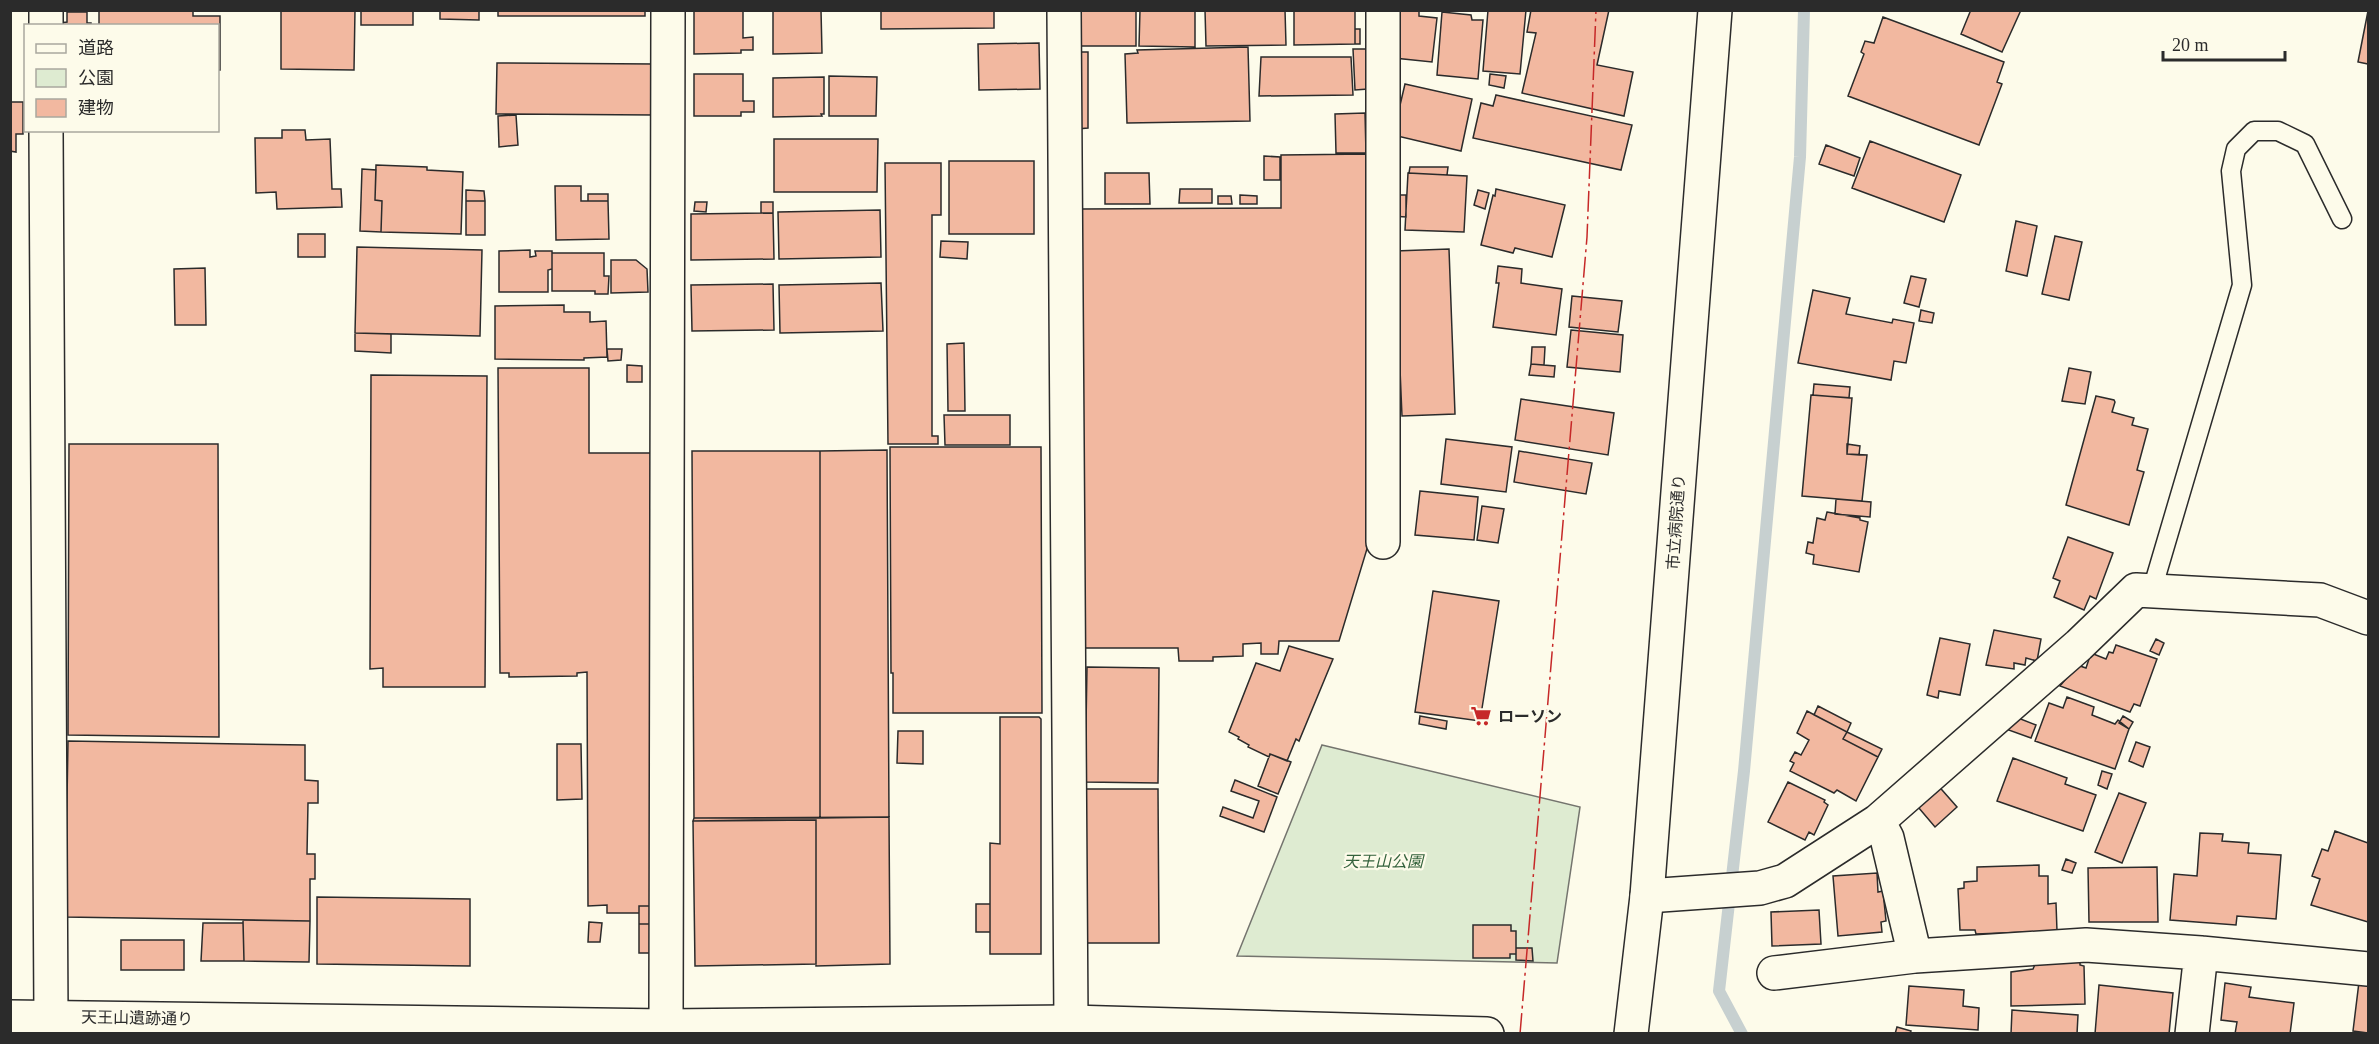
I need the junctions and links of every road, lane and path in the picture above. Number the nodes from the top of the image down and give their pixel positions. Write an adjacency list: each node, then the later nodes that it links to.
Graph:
1 (668, 10): 19 (street)
2 (1064, 10): 18 (street)
3 (1383, 10): 7 (street)
4 (1715, 10): 11 (street, 市立病院通り)
5 (46, 132): 17 (street)
6 (2342, 219): 8 (lane)
7 (1383, 542)
8 (2151, 590): 9 (street); 10 (street)
9 (2368, 618)
10 (1878, 821): 11 (street); 13 (street)
11 (1647, 896): 21 (street, 市立病院通り)
12 (2201, 953): 13 (street); 14 (street); 22 (street)
13 (1915, 957): 15 (street)
14 (2368, 969)
15 (1774, 973)
16 (10, 1017): 17 (street, 天王山遺跡通り)
17 (51, 1017): 19 (street, 天王山遺跡通り)
18 (1071, 1022): 19 (street, 天王山遺跡通り); 20 (street, 天王山遺跡通り)
19 (666, 1026)
20 (1487, 1034)
21 (1631, 1034)
22 (2193, 1034)

